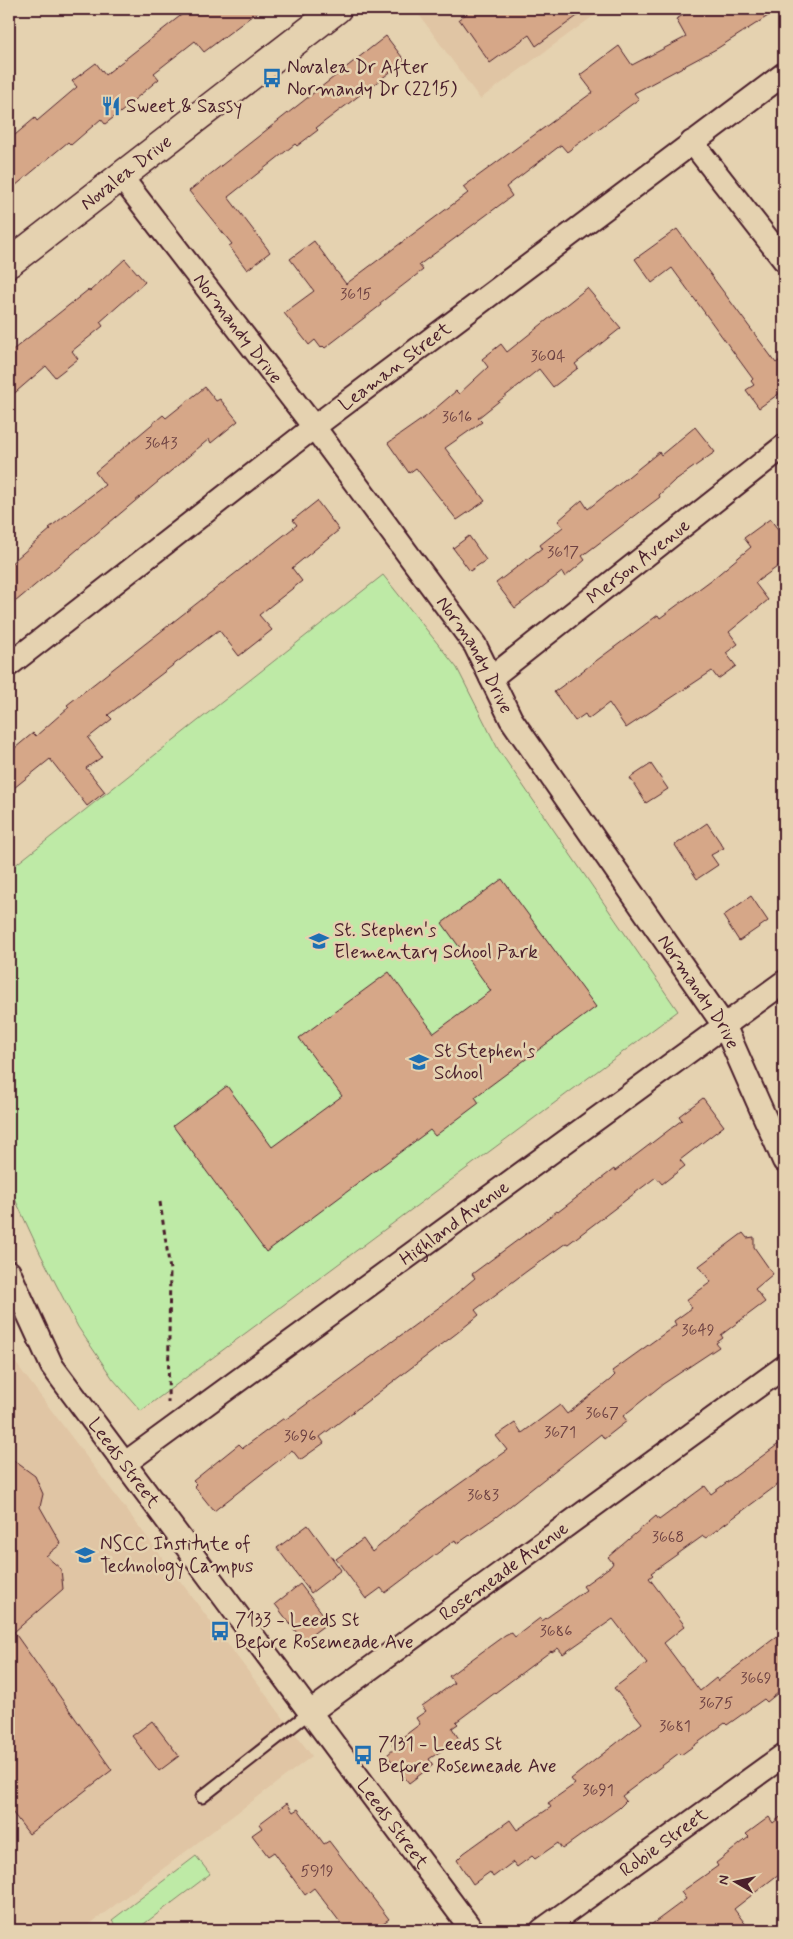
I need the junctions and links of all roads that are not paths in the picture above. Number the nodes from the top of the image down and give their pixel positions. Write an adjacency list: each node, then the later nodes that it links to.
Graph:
1 (337, 9): 4 (street, Novalea Drive)
2 (784, 74): 3 (street, Leaman Street)
3 (692, 142): 5 (street); 7 (street, Leaman Street)
4 (122, 178): 6 (street, Novalea Drive); 7 (street, Normandy Drive)
5 (784, 260)
6 (9, 263)
7 (314, 427): 9 (street, Leaman Street); 10 (street, Normandy Drive)
8 (784, 446): 10 (street, Merson Avenue)
9 (9, 665)
10 (491, 678): 12 (street, Normandy Drive)
11 (784, 982): 12 (street, Highland Avenue)
12 (725, 1027): 13 (street, Normandy Drive); 16 (street, Highland Avenue)
13 (784, 1161)
14 (9, 1272): 16 (street, Leeds Street)
15 (784, 1367): 17 (street, Rosemeade Avenue)
16 (124, 1464): 17 (street, Leeds Street)
17 (309, 1713): 19 (lane, Rosemeade Avenue); 20 (street, Leeds Street)
18 (784, 1755): 21 (street, Robie Street)
19 (202, 1796)
20 (472, 1930)
21 (542, 1930)

